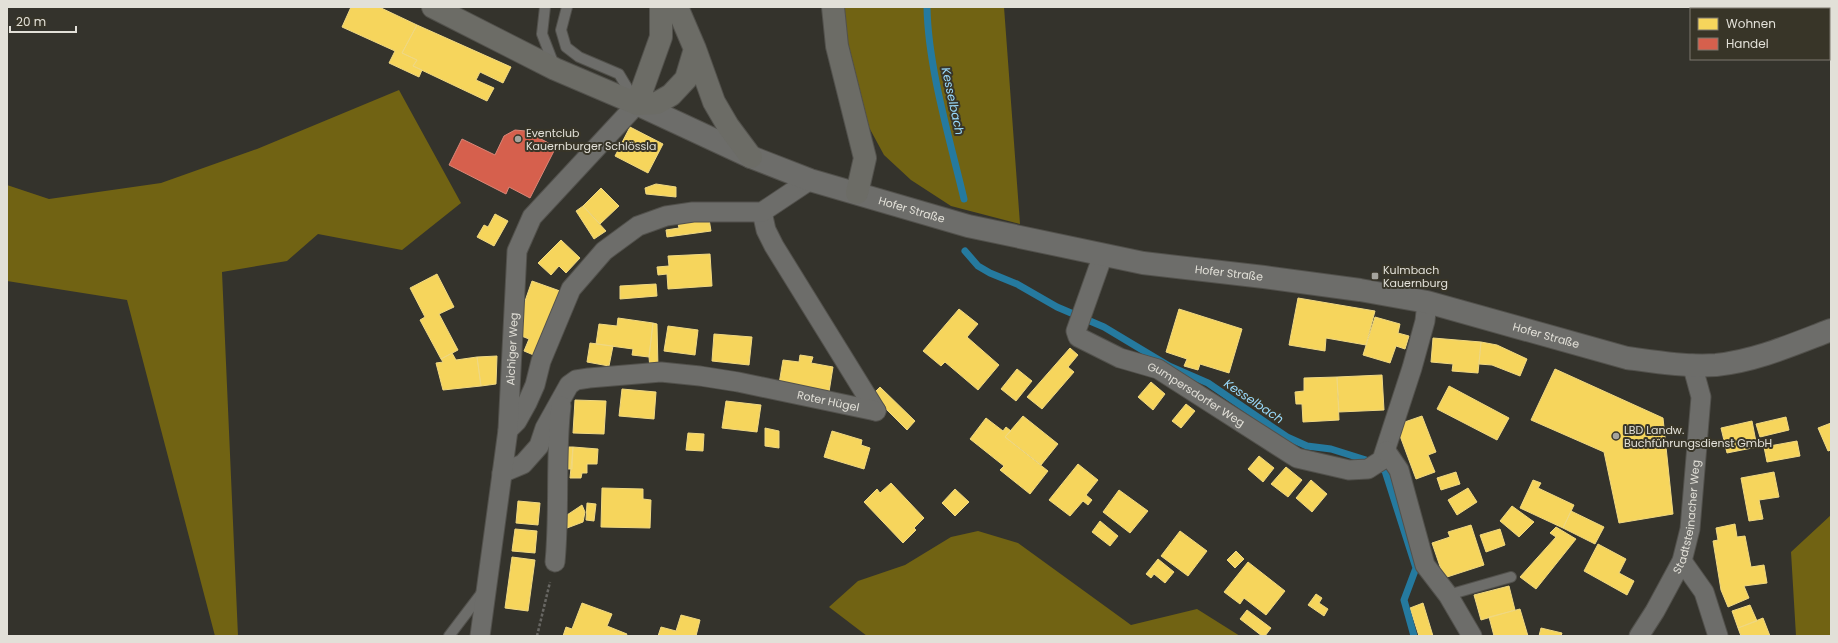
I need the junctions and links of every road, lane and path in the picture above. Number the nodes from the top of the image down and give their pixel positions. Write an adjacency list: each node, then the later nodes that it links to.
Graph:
1 (433, 7): 8 (highway)
2 (545, 7): 8 (lane)
3 (567, 7): 9 (lane)
4 (661, 7): 9 (highway)
5 (677, 7): 7 (highway)
6 (833, 7): 12 (highway)
7 (695, 49): 9 (highway); 10 (highway)
8 (555, 69): 9 (highway)
9 (637, 104): 10 (street, Hofer Straße); 19 (street, Aichiger Weg)
10 (751, 157): 11 (street, Hofer Straße)
11 (810, 180): 12 (street, Hofer Straße); 13 (street)
12 (857, 193): 14 (street, Hofer Straße)
13 (762, 212): 18 (street, Roter Hügel); 19 (street)
14 (1103, 255): 15 (street, Hofer Straße); 20 (street, Gumpersdorfer Weg)
15 (1427, 302): 17 (street, Hofer Straße); 20 (street)
16 (1831, 330): 17 (street, Hofer Straße)
17 (1692, 364): 22 (street, Stadtsteinacher Weg)
18 (562, 397): 21 (street, Roter Hügel); 23 (street)
19 (508, 430): 21 (street, Aichiger Weg)
20 (1379, 460): 26 (street)
21 (502, 472): 25 (street, Aichiger Weg)
22 (1682, 561): 31 (street, Stadtsteinacher Weg); 32 (street)
23 (555, 562): 29 (path)
24 (1511, 577): 26 (lane)
25 (488, 584): 27 (lane); 28 (street, Aichiger Weg)
26 (1448, 595): 30 (street)
27 (449, 636)
28 (480, 636)
29 (537, 636)
30 (1472, 636)
31 (1639, 636)
32 (1718, 636)

